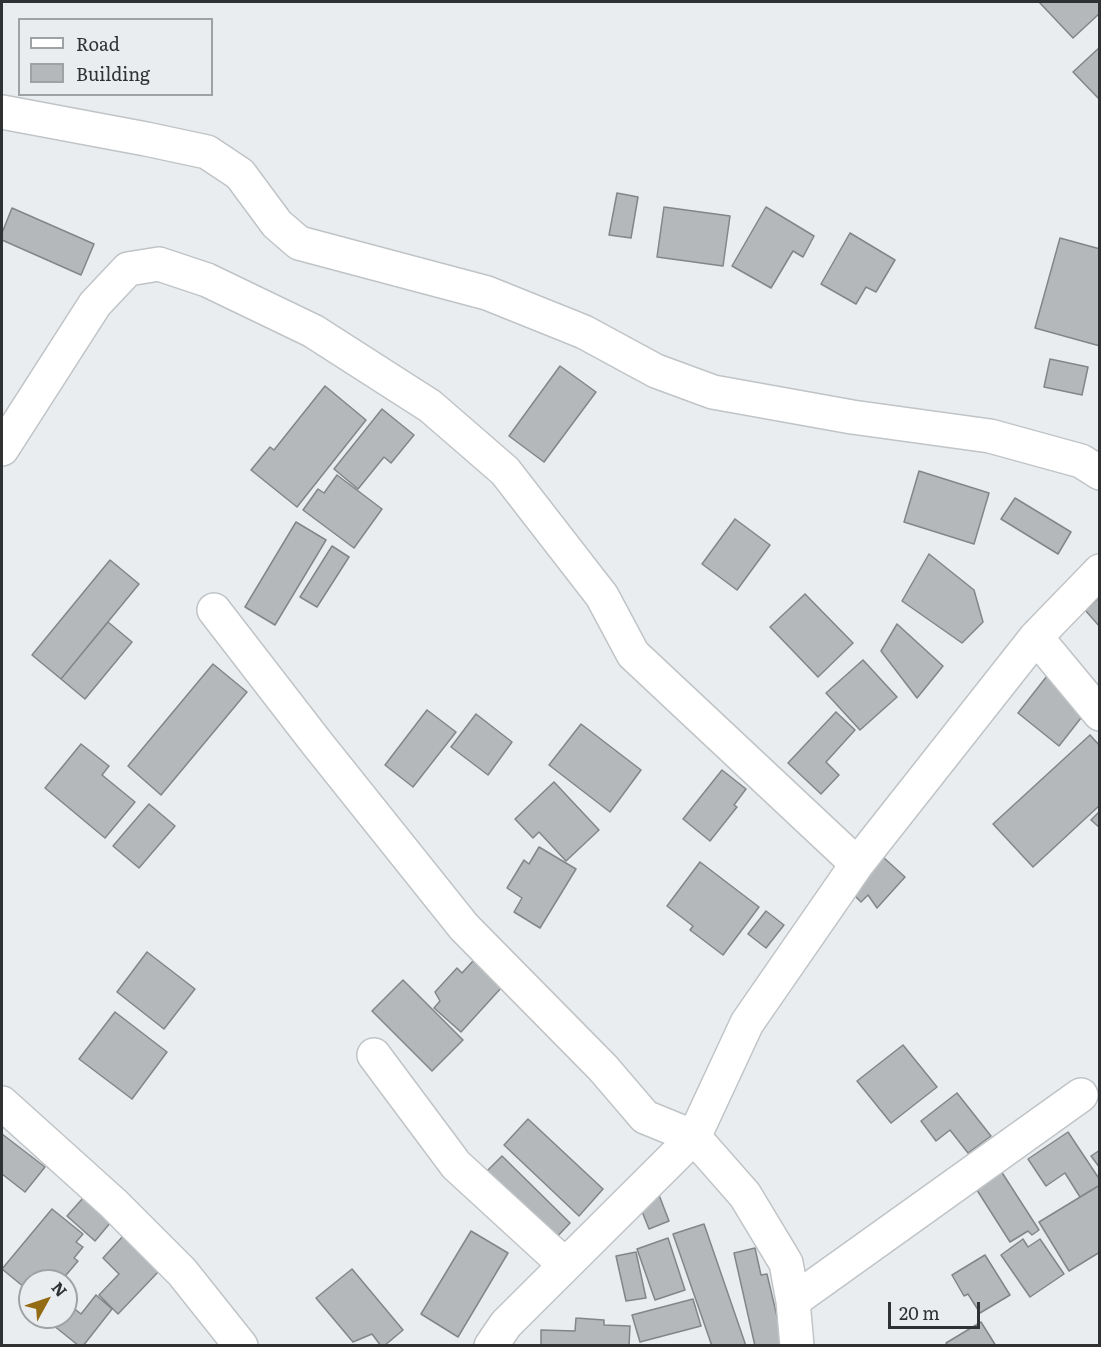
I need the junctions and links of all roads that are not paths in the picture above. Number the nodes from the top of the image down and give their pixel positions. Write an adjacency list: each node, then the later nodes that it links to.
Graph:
1 (2, 112): 3 (street)
2 (2, 449): 8 (street)
3 (1100, 473)
4 (1100, 571): 6 (street)
5 (214, 610): 12 (street)
6 (1036, 637): 7 (street); 8 (street)
7 (1100, 714)
8 (857, 864): 12 (street)
9 (374, 1055): 13 (street)
10 (1081, 1095): 14 (street)
11 (2, 1103): 15 (street)
12 (694, 1137): 13 (street); 14 (street)
13 (565, 1265): 16 (street)
14 (793, 1301): 17 (street)
15 (241, 1346)
16 (491, 1346)
17 (796, 1346)

